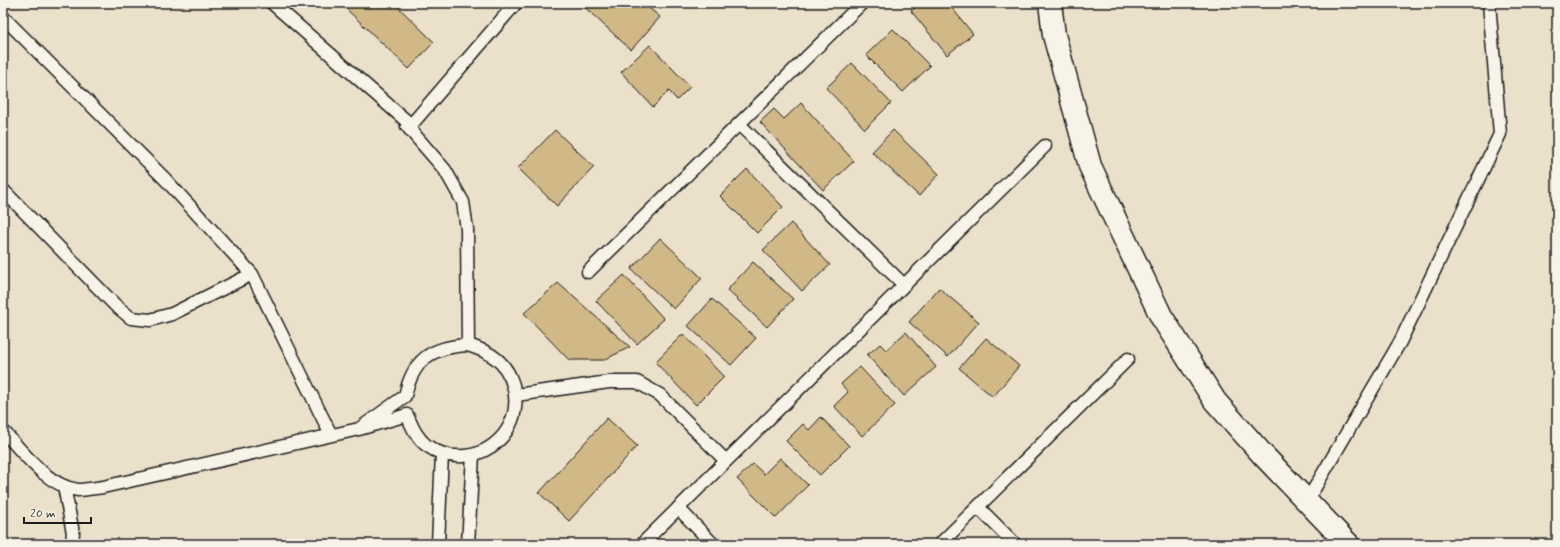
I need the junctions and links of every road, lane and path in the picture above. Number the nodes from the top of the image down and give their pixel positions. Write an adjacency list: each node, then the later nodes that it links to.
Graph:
1 (272, 3): 8 (lane)
2 (516, 3): 8 (lane)
3 (862, 3): 7 (lane)
4 (1050, 3): 24 (street)
5 (1489, 3): 24 (lane)
6 (3, 16): 12 (lane)
7 (739, 124): 11 (lane); 13 (lane)
8 (411, 125): 14 (lane)
9 (1045, 146): 13 (lane)
10 (3, 190): 12 (lane)
11 (588, 272)
12 (252, 274): 19 (lane)
13 (904, 285): 22 (lane)
14 (468, 345): 16 (lane); 17 (lane)
15 (1128, 359): 25 (lane)
16 (516, 395): 21 (lane); 22 (lane)
17 (359, 429): 19 (lane); 20 (lane)
18 (3, 431): 23 (lane)
19 (331, 435): 23 (lane)
20 (442, 454): 21 (lane); 28 (lane)
21 (473, 455): 29 (lane)
22 (726, 461): 26 (lane)
23 (64, 486): 27 (lane)
24 (1307, 501): 34 (street)
25 (978, 507): 32 (lane); 33 (lane)
26 (678, 508): 30 (lane); 31 (lane)
27 (72, 544)
28 (438, 544)
29 (468, 544)
30 (642, 544)
31 (713, 544)
32 (940, 544)
33 (1015, 544)
34 (1348, 544)

